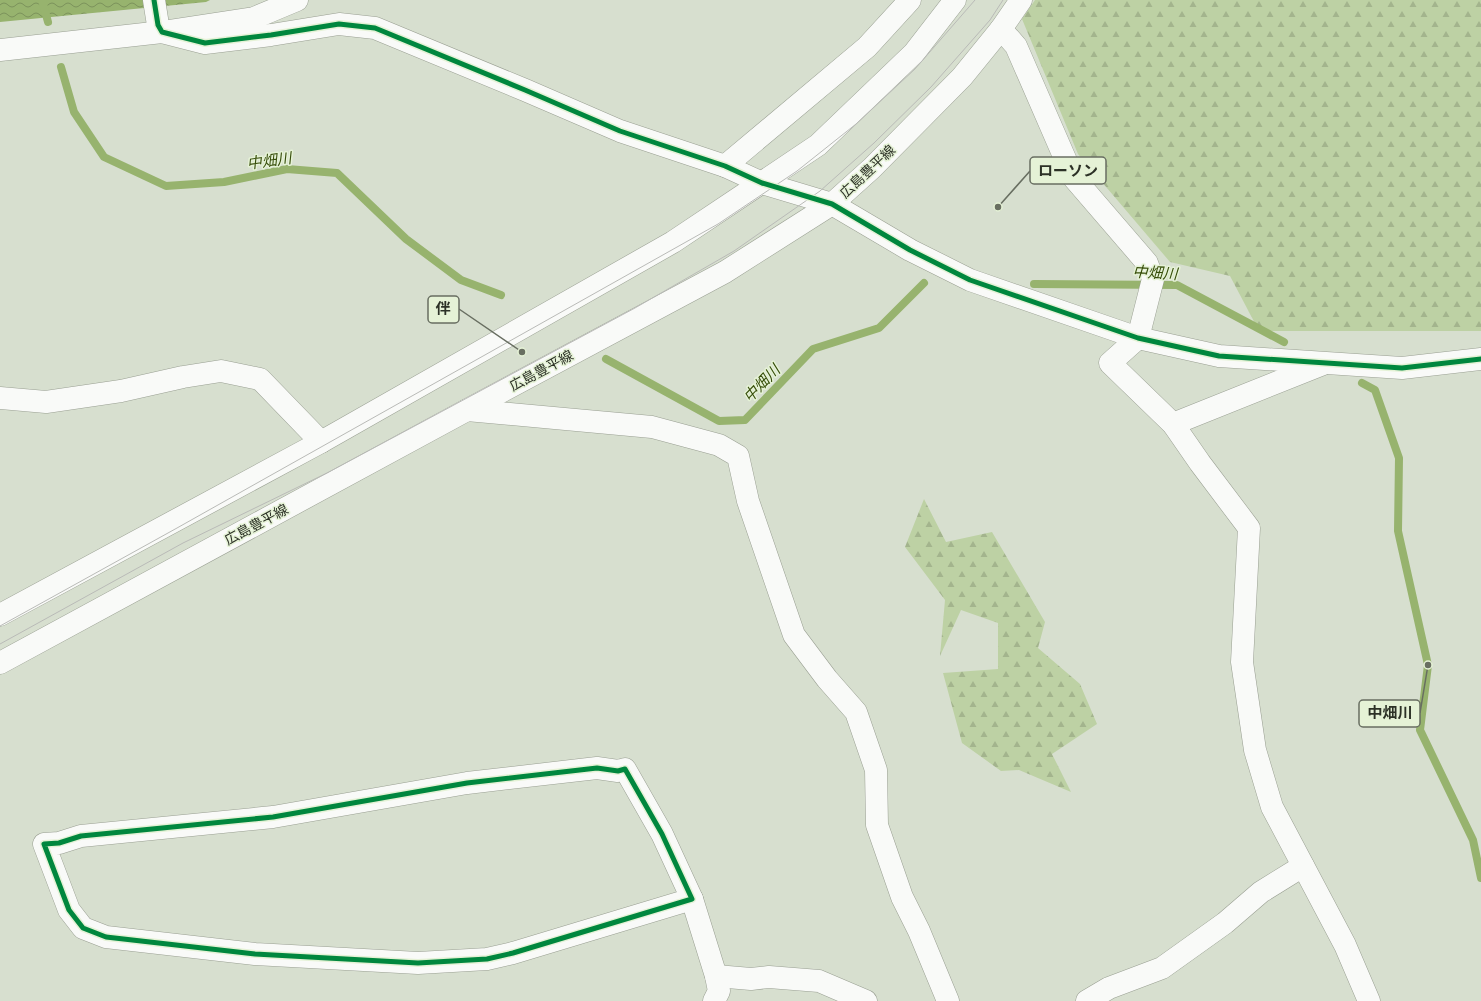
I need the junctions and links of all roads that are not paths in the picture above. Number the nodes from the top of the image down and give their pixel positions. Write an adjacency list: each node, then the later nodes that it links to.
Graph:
1 (154, 0): 6 (street)
2 (296, 0): 6 (street)
3 (910, 0): 9 (street)
4 (956, 0): 10 (street)
5 (1021, 0): 7 (street, 広島豊平線)
6 (160, 29): 8 (street); 9 (street)
7 (1001, 29): 11 (street, 広島豊平線); 12 (street)
8 (0, 50)
9 (725, 166): 10 (street)
10 (762, 183): 11 (street); 18 (street)
11 (832, 204): 12 (street); 16 (street, 広島豊平線)
12 (1138, 338): 14 (street); 17 (street)
13 (1481, 359): 14 (street)
14 (1328, 362): 17 (street)
15 (0, 398): 18 (street)
16 (467, 410): 20 (street, 広島豊平線); 26 (street)
17 (1173, 424): 21 (street)
18 (321, 442): 19 (street)
19 (0, 615)
20 (0, 663)
21 (1303, 866): 27 (street); 28 (street)
22 (692, 899): 22 (street); 23 (street)
23 (716, 976): 24 (street); 25 (street)
24 (714, 1001)
25 (866, 1001)
26 (948, 1001)
27 (1087, 1001)
28 (1369, 1001)

